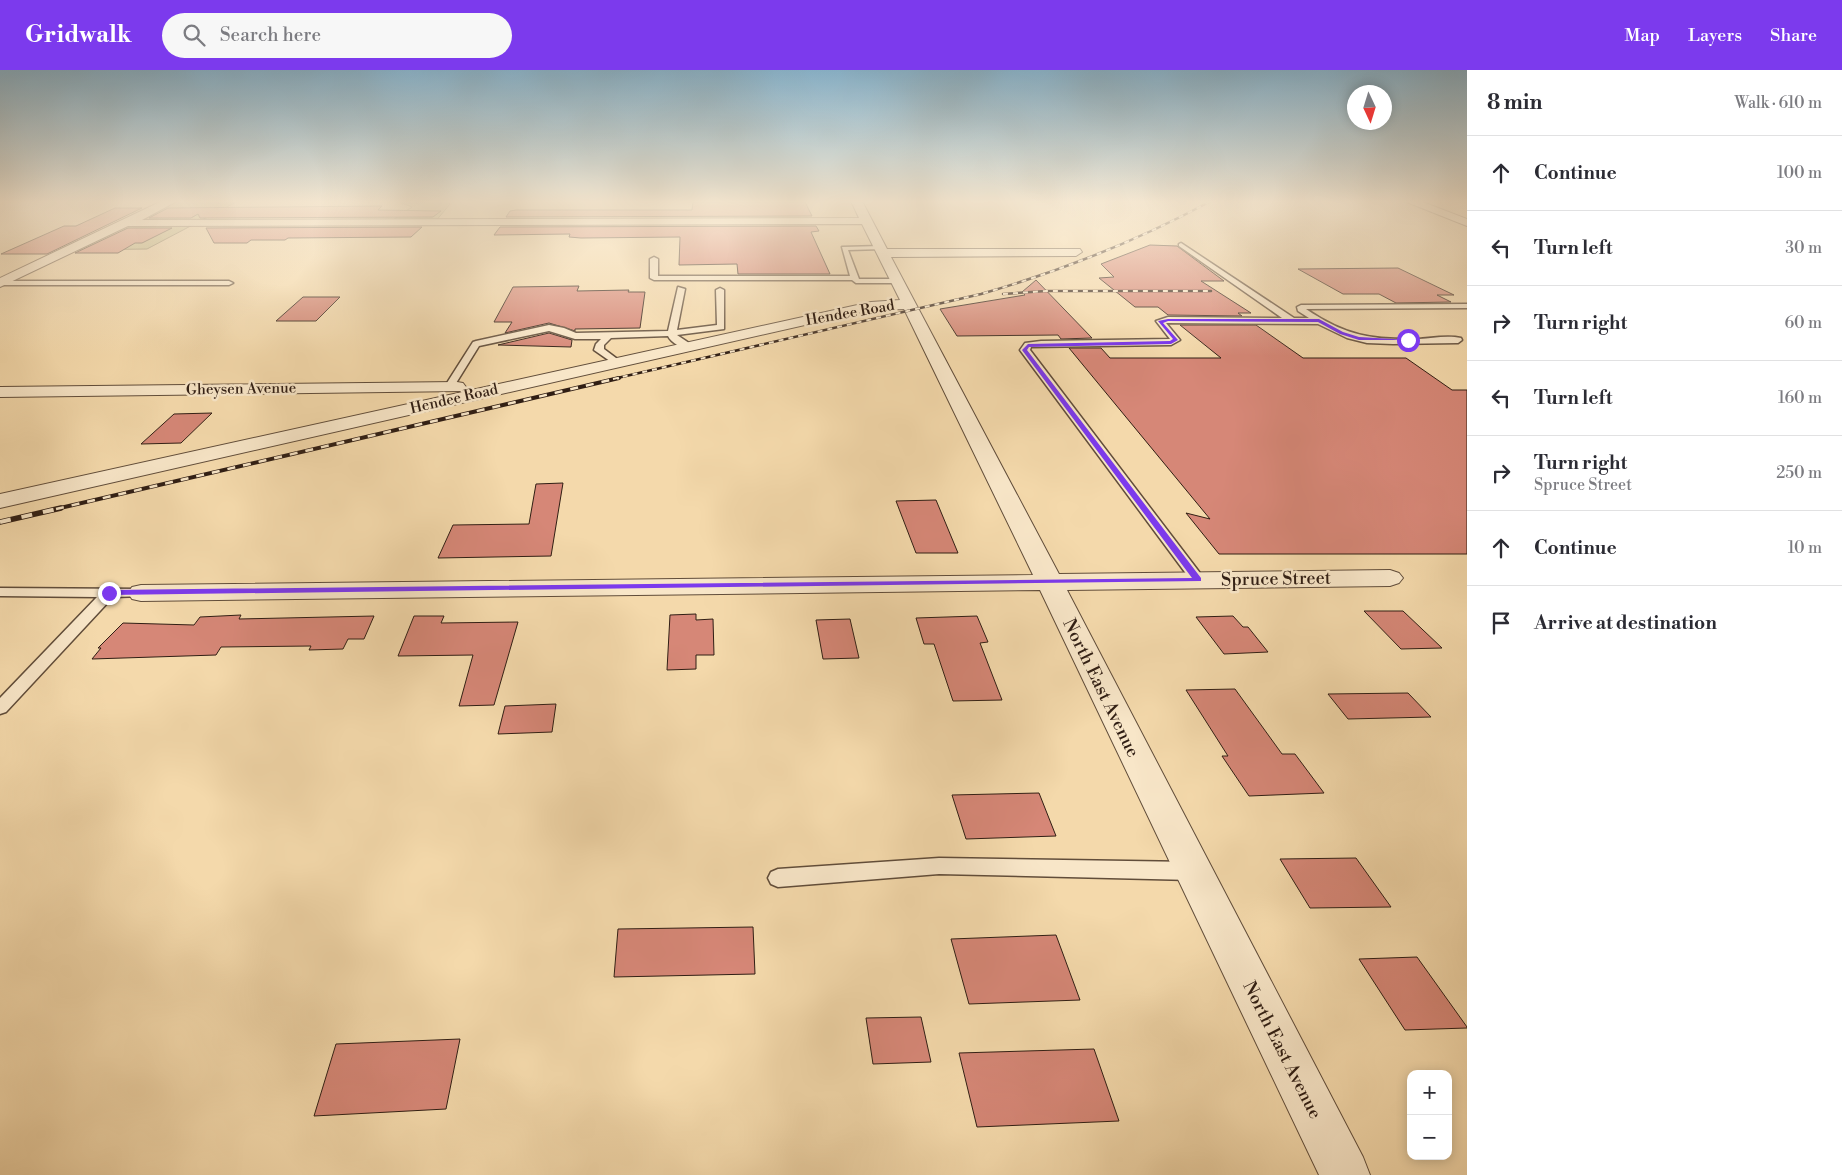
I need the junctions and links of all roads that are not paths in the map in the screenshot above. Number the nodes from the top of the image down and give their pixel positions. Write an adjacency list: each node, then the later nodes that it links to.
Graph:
1 (64, 253): 7 (street)
2 (846, 253): 6 (lane)
3 (883, 253): 11 (street, North East Avenue)
4 (1194, 253): 13 (lane)
5 (654, 259): 6 (lane)
6 (855, 278): 11 (lane)
7 (0, 283): 8 (lane)
8 (228, 283)
9 (681, 289): 15 (lane)
10 (720, 290): 15 (lane)
11 (903, 292): 19 (street, Hendee Road); 27 (street, North East Avenue)
12 (1467, 306): 14 (lane)
13 (1292, 320): 14 (lane); 26 (lane)
14 (1319, 321): 17 (lane)
15 (672, 333): 16 (lane); 19 (lane)
16 (609, 336): 20 (lane); 21 (lane)
17 (1462, 340): 18 (lane)
18 (1467, 345)
19 (689, 347): 20 (street, Hendee Road)
20 (617, 363): 23 (street, Hendee Road)
21 (450, 386): 22 (street, Gheysen Avenue); 23 (street, Gheysen Avenue)
22 (0, 392)
23 (480, 393): 24 (street, Hendee Road)
24 (0, 501)
25 (1390, 578): 26 (street, Spruce Street)
26 (1198, 580): 27 (street, Spruce Street)
27 (1049, 581): 30 (street, Spruce Street); 32 (street, North East Avenue)
28 (0, 592): 29 (lane)
29 (109, 593): 30 (lane); 31 (lane)
30 (141, 593)
31 (0, 708)
32 (1192, 871): 33 (lane); 34 (street, North East Avenue)
33 (778, 878)
34 (1345, 1175)

